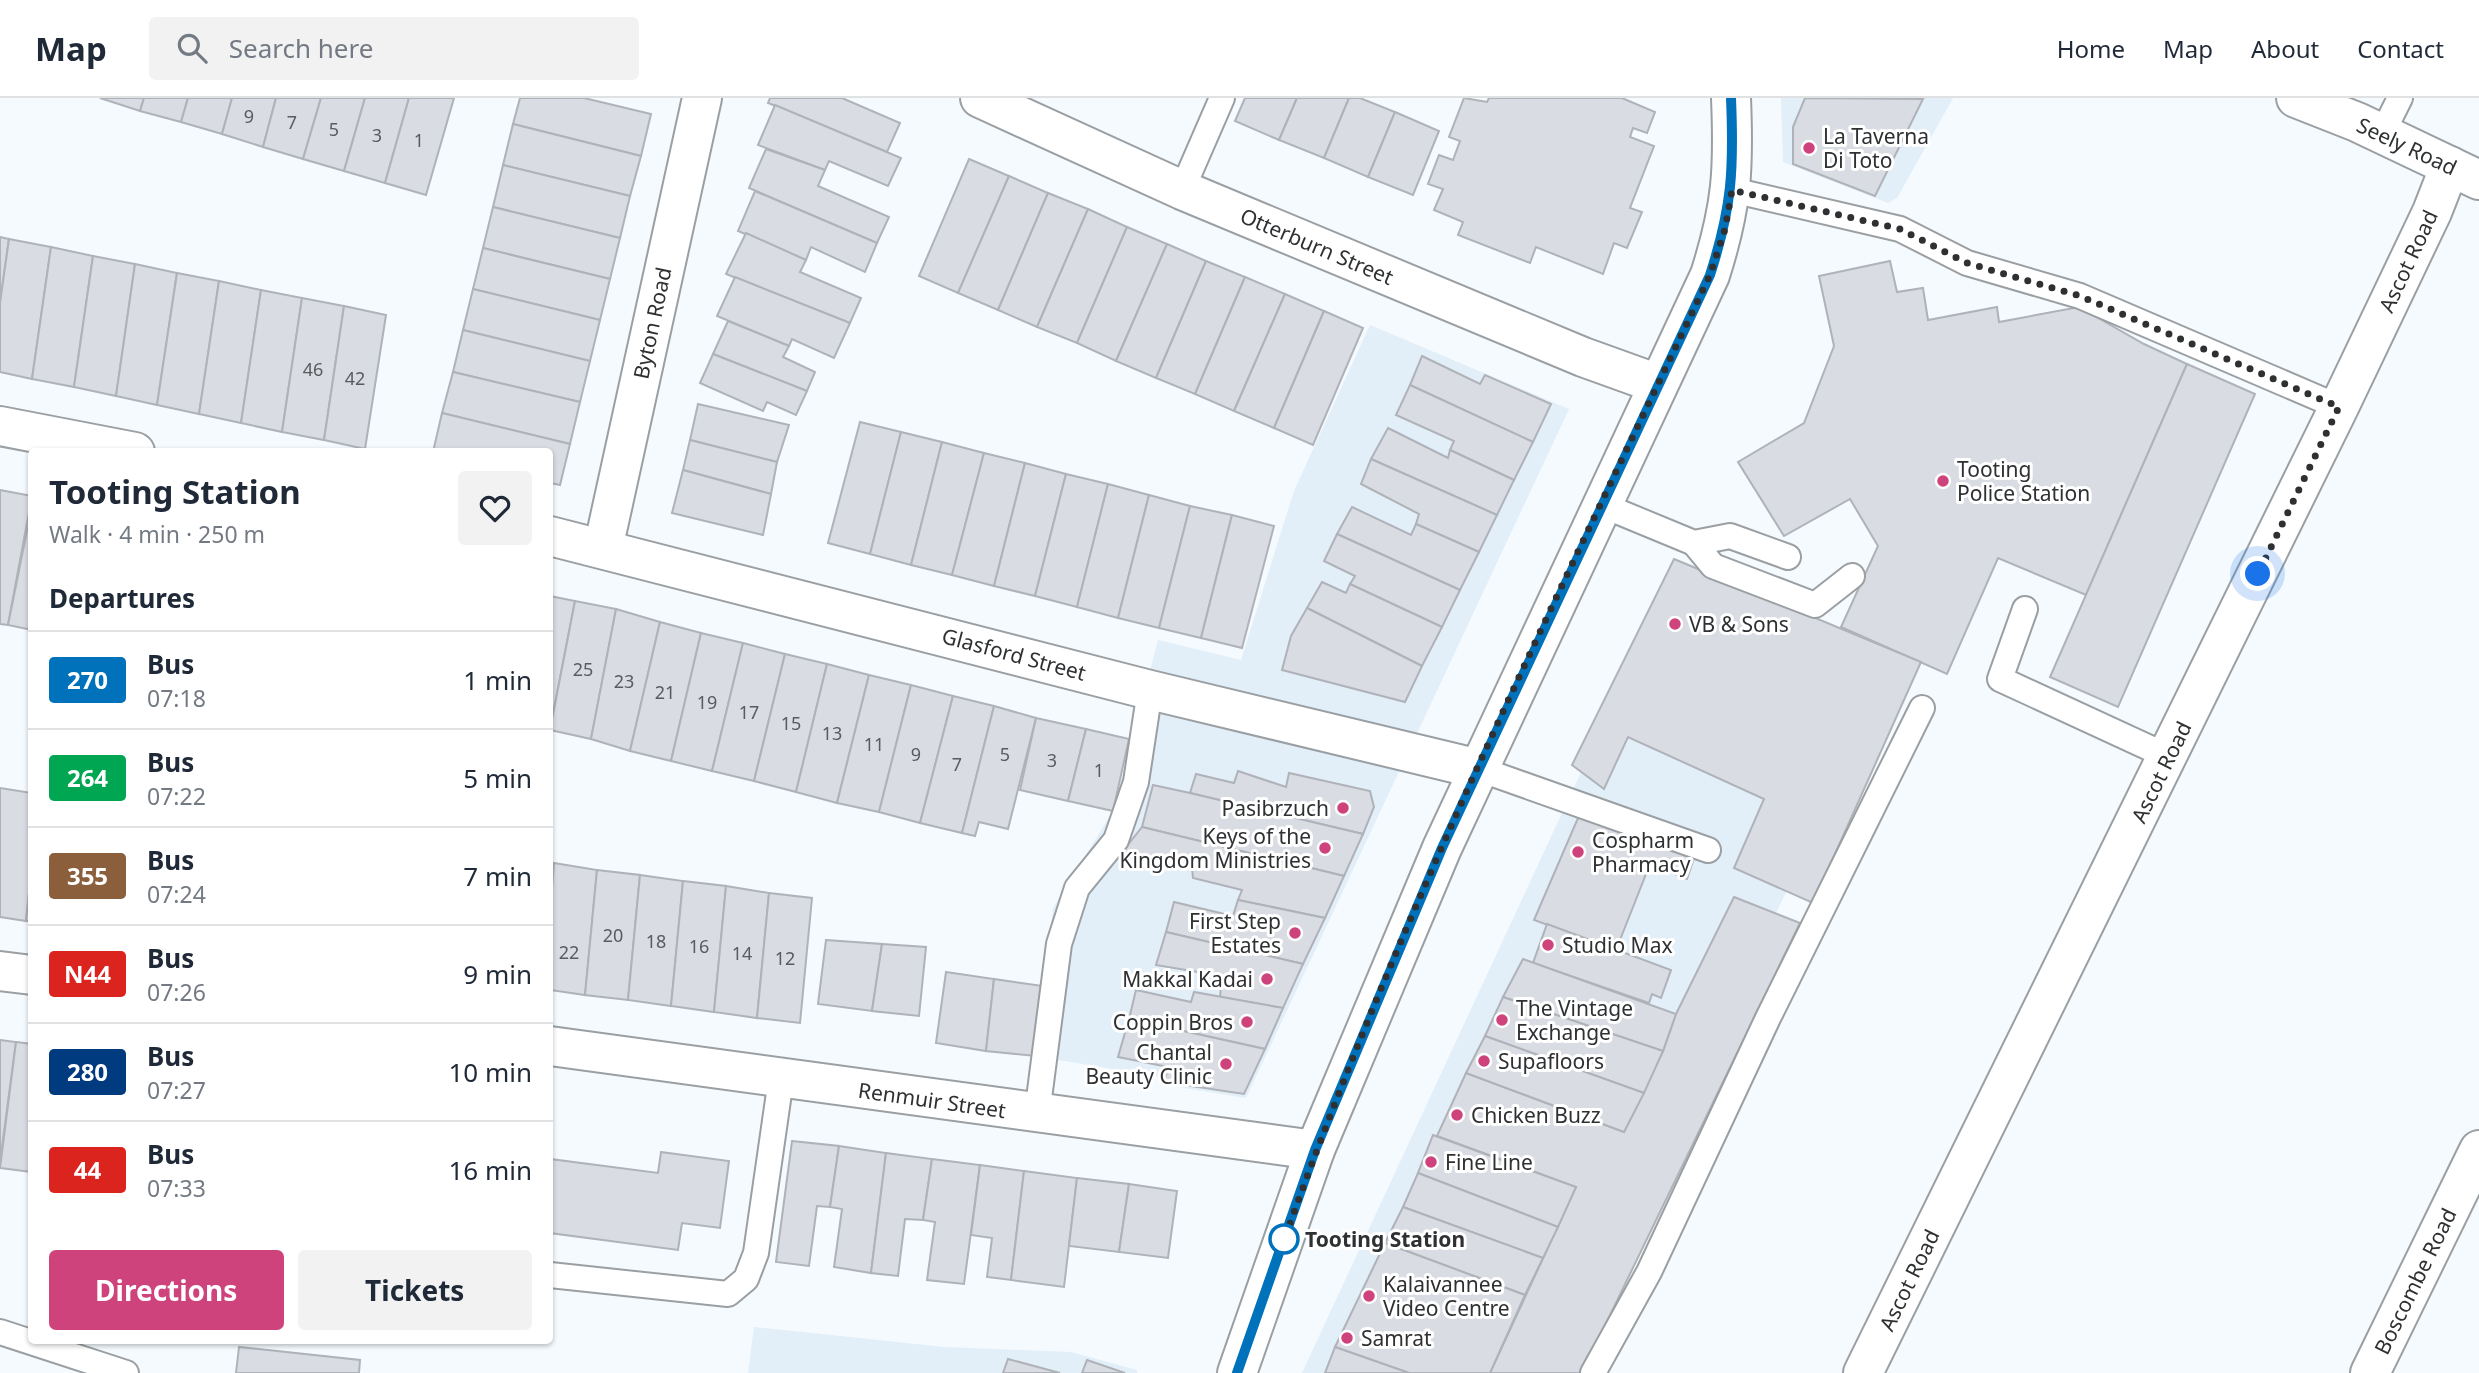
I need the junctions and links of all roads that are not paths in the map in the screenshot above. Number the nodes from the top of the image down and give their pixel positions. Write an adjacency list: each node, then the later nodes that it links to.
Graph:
1 (702, 98): 18 (street, Byton Road)
2 (980, 98): 9 (street, Otterburn Street)
3 (1222, 98): 9 (lane)
4 (1731, 98): 10 (street)
5 (2296, 98): 7 (street, Seely Road)
6 (2400, 98): 7 (lane)
7 (2382, 134): 8 (street, Seely Road)
8 (2464, 173): 12 (street, Ascot Road)
9 (1182, 190): 11 (street, Otterburn Street)
10 (1732, 190): 11 (street); 12 (lane)
11 (1658, 384): 15 (street)
12 (2339, 407): 24 (street, Ascot Road)
13 (0, 426): 14 (street)
14 (114, 448)
15 (1602, 505): 17 (lane); 25 (street)
16 (553, 537): 18 (street, Glasford Street)
17 (1693, 543): 19 (lane); 20 (lane)
18 (603, 549): 22 (street, Glasford Street)
19 (1788, 557)
20 (1852, 576)
21 (2025, 609): 24 (lane)
22 (1150, 690): 25 (street, Glasford Street); 31 (lane)
23 (1922, 708): 40 (lane)
24 (2169, 757): 41 (street, Ascot Road)
25 (1479, 769): 26 (lane); 32 (street)
26 (1708, 850)
27 (0, 971): 28 (street)
28 (28, 974)
29 (553, 1046): 30 (street, Renmuir Street)
30 (781, 1079): 31 (street, Renmuir Street); 34 (lane)
31 (1037, 1114): 32 (street, Renmuir Street)
32 (1315, 1150): 39 (street)
33 (2479, 1150): 42 (street, Boscombe Road)
34 (553, 1275)
35 (0, 1332): 36 (lane)
36 (28, 1341)
37 (37, 1344): 38 (lane)
38 (126, 1373)
39 (1237, 1373)
40 (1593, 1373)
41 (1863, 1373)
42 (2370, 1373)

